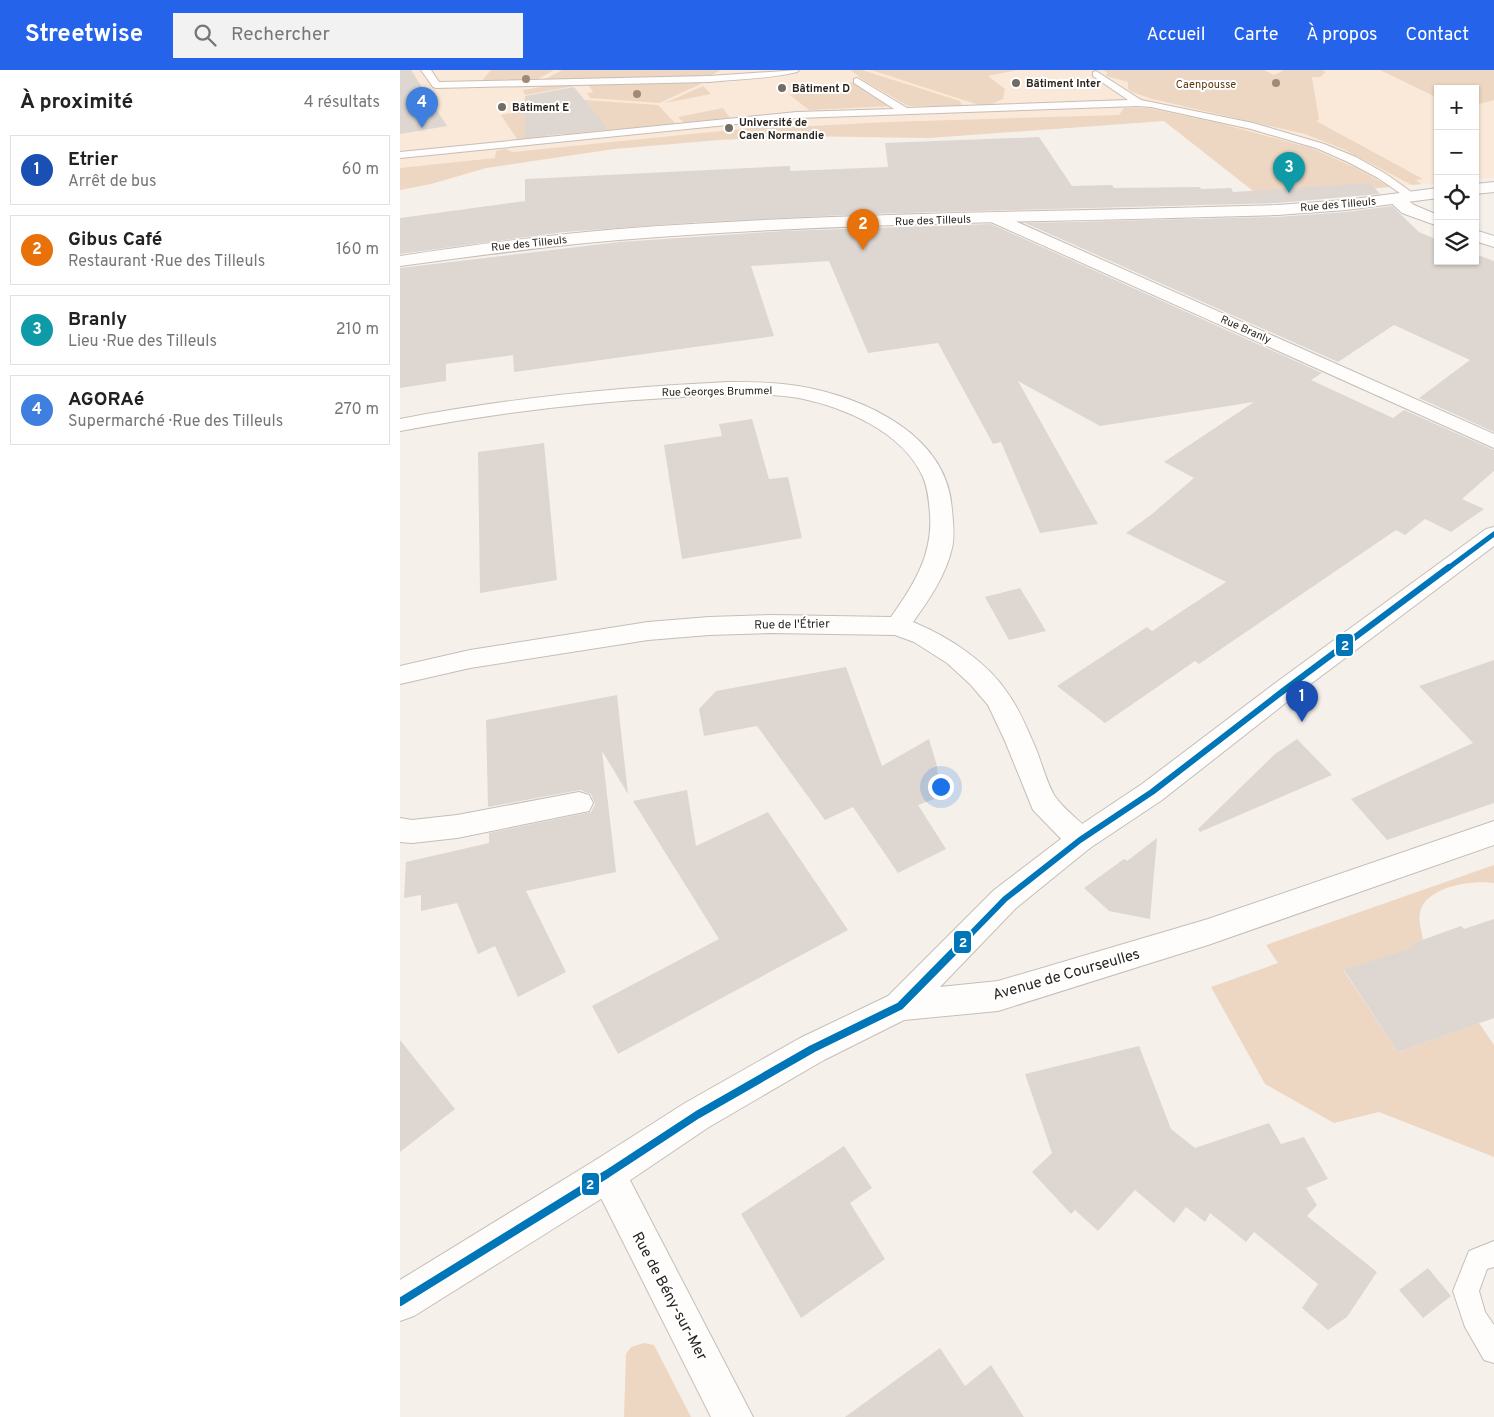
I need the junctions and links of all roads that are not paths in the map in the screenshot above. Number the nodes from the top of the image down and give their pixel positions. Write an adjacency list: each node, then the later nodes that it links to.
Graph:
1 (426, 70): 3 (lane)
2 (794, 70): 3 (lane)
3 (748, 73)
4 (1096, 74): 6 (lane)
5 (857, 81): 7 (lane)
6 (1138, 103): 7 (lane); 12 (lane)
7 (905, 111): 8 (lane)
8 (400, 155)
9 (1494, 187): 10 (street)
10 (1479, 189)
11 (1434, 193): 12 (street, Rue des Tilleuls)
12 (1403, 197): 13 (street, Rue des Tilleuls); 14 (street)
13 (998, 218): 17 (street, Rue des Tilleuls); 19 (street, Rue Branly)
14 (1436, 220)
15 (1479, 236): 16 (street)
16 (1494, 242)
17 (400, 261)
18 (400, 425): 21 (street, Rue Georges Brummel)
19 (1494, 442)
20 (1494, 534): 26 (street)
21 (898, 626): 22 (street, Rue de l'Étrier); 26 (street, Rue de l'Étrier)
22 (400, 675)
23 (579, 803): 24 (street)
24 (400, 830)
25 (1494, 833): 27 (street, Avenue de Courseulles)
26 (1080, 840): 27 (street)
27 (900, 1006): 28 (street, Avenue de Courseulles)
28 (607, 1174): 30 (street, Avenue de Courseulles); 32 (street, Rue de Bény-sur-Mer)
29 (1494, 1254): 31 (lane)
30 (400, 1302)
31 (1494, 1350)
32 (734, 1417)

